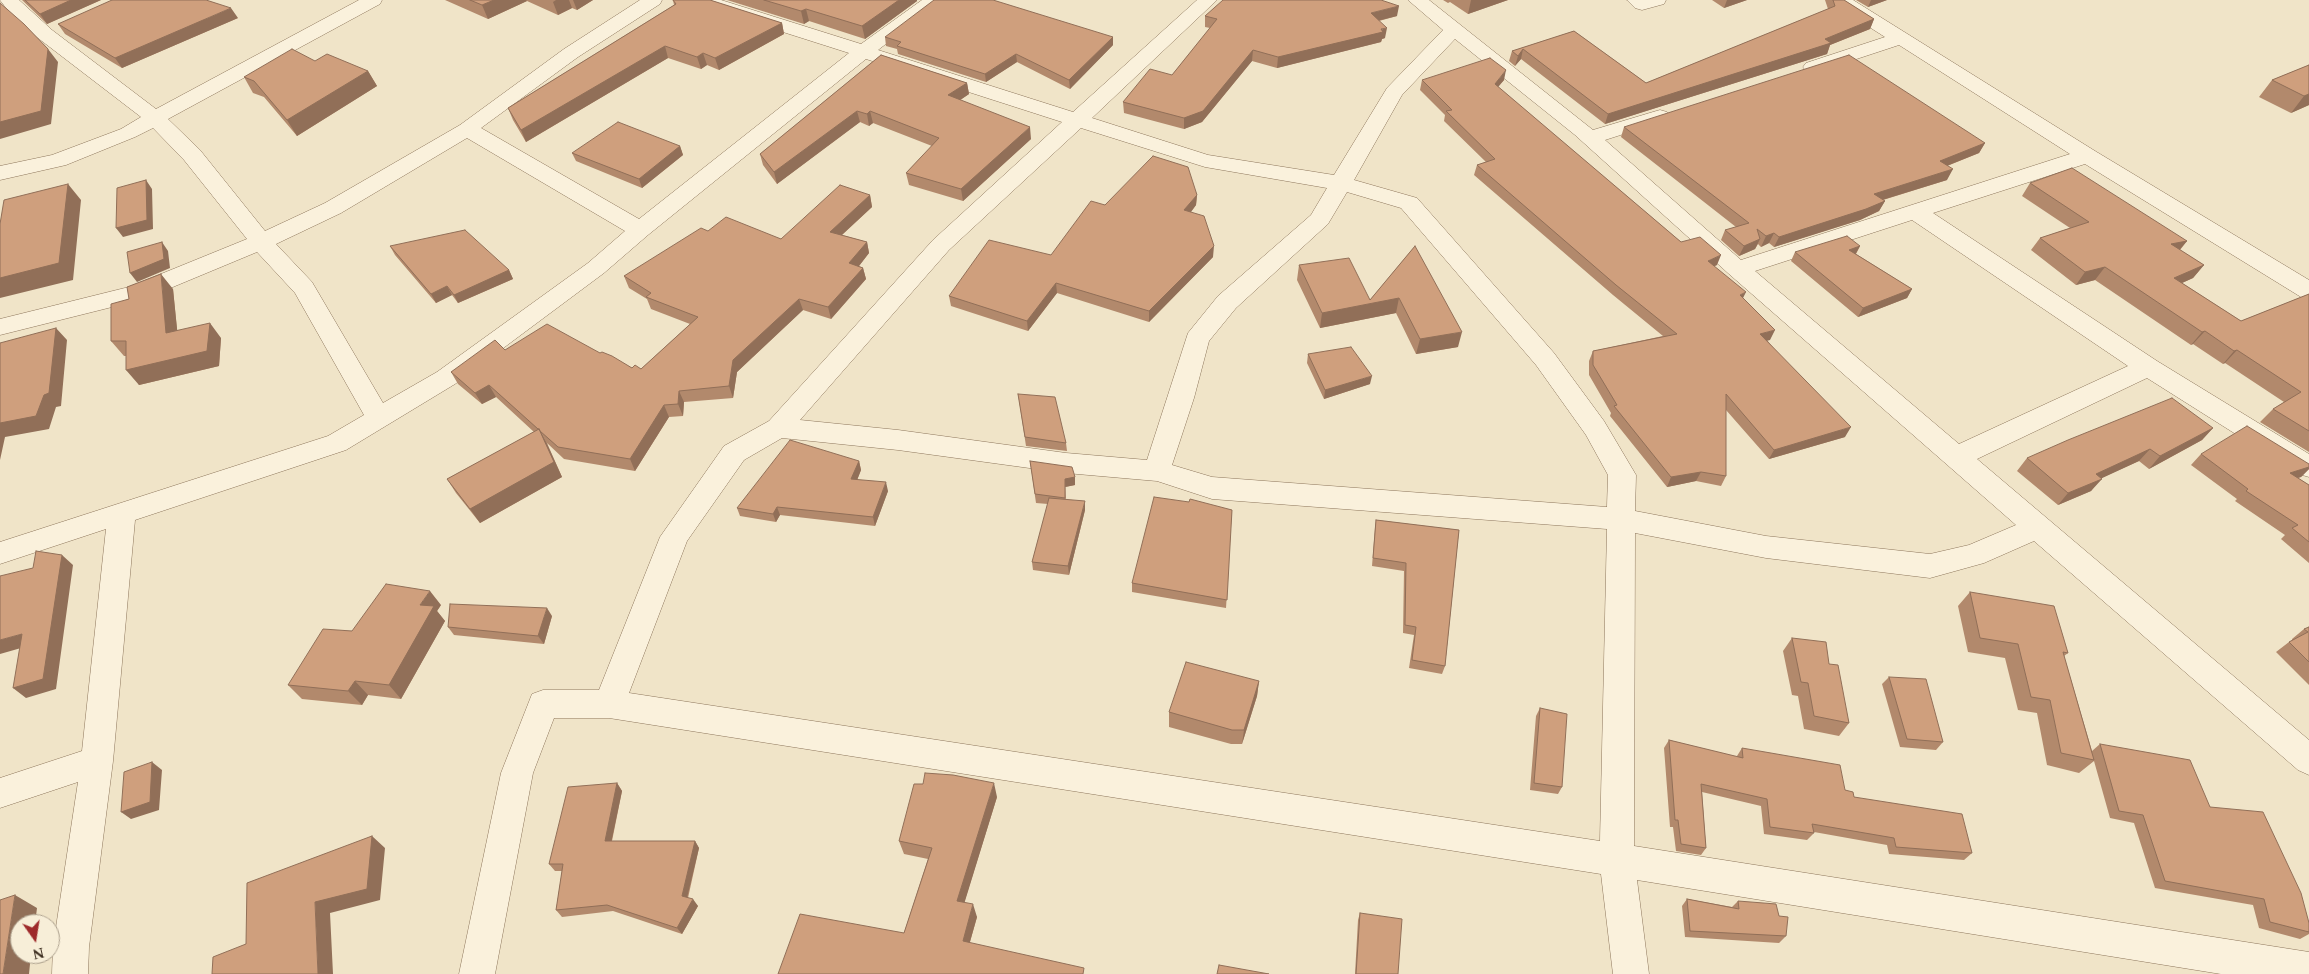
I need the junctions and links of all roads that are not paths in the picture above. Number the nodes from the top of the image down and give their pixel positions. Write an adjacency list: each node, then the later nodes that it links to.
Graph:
1 (9, 0): 16 (street)
2 (373, 0): 16 (street)
3 (653, 0): 18 (street)
4 (702, 0): 13 (street)
5 (934, 0): 13 (street)
6 (1208, 0): 17 (street)
7 (1417, 0): 11 (street)
8 (1636, 0): 9 (street)
9 (1657, 0)
10 (1840, 0): 12 (street)
11 (1454, 29): 19 (street); 22 (street)
12 (1899, 39): 14 (street); 20 (street)
13 (864, 51): 17 (street); 24 (street)
14 (1796, 72)
15 (1674, 111): 19 (street)
16 (155, 118): 21 (street); 25 (street)
17 (1076, 121): 22 (street); 31 (street)
18 (467, 130): 24 (street); 25 (street)
19 (1590, 138): 26 (street)
20 (2087, 156): 23 (street); 27 (street)
21 (0, 173)
22 (1340, 183): 34 (street); 36 (street)
23 (1916, 212): 26 (street); 29 (street)
24 (640, 230): 30 (street)
25 (261, 242): 28 (street); 30 (street)
26 (1737, 269): 32 (street)
27 (2309, 290)
28 (0, 327)
29 (2148, 367): 32 (street); 33 (street)
30 (379, 418): 35 (street)
31 (778, 428): 34 (street); 39 (street)
32 (1956, 457): 37 (street)
33 (2309, 467)
34 (1157, 471): 36 (street)
35 (122, 514): 38 (street); 41 (street)
36 (1621, 519): 37 (street); 43 (street)
37 (2038, 527): 40 (street)
38 (0, 553)
39 (608, 704): 43 (street); 46 (street)
40 (2309, 760)
41 (97, 761): 42 (street); 45 (street)
42 (0, 792)
43 (1616, 860): 44 (street); 47 (street)
44 (2309, 970)
45 (70, 974)
46 (477, 974)
47 (1631, 974)

